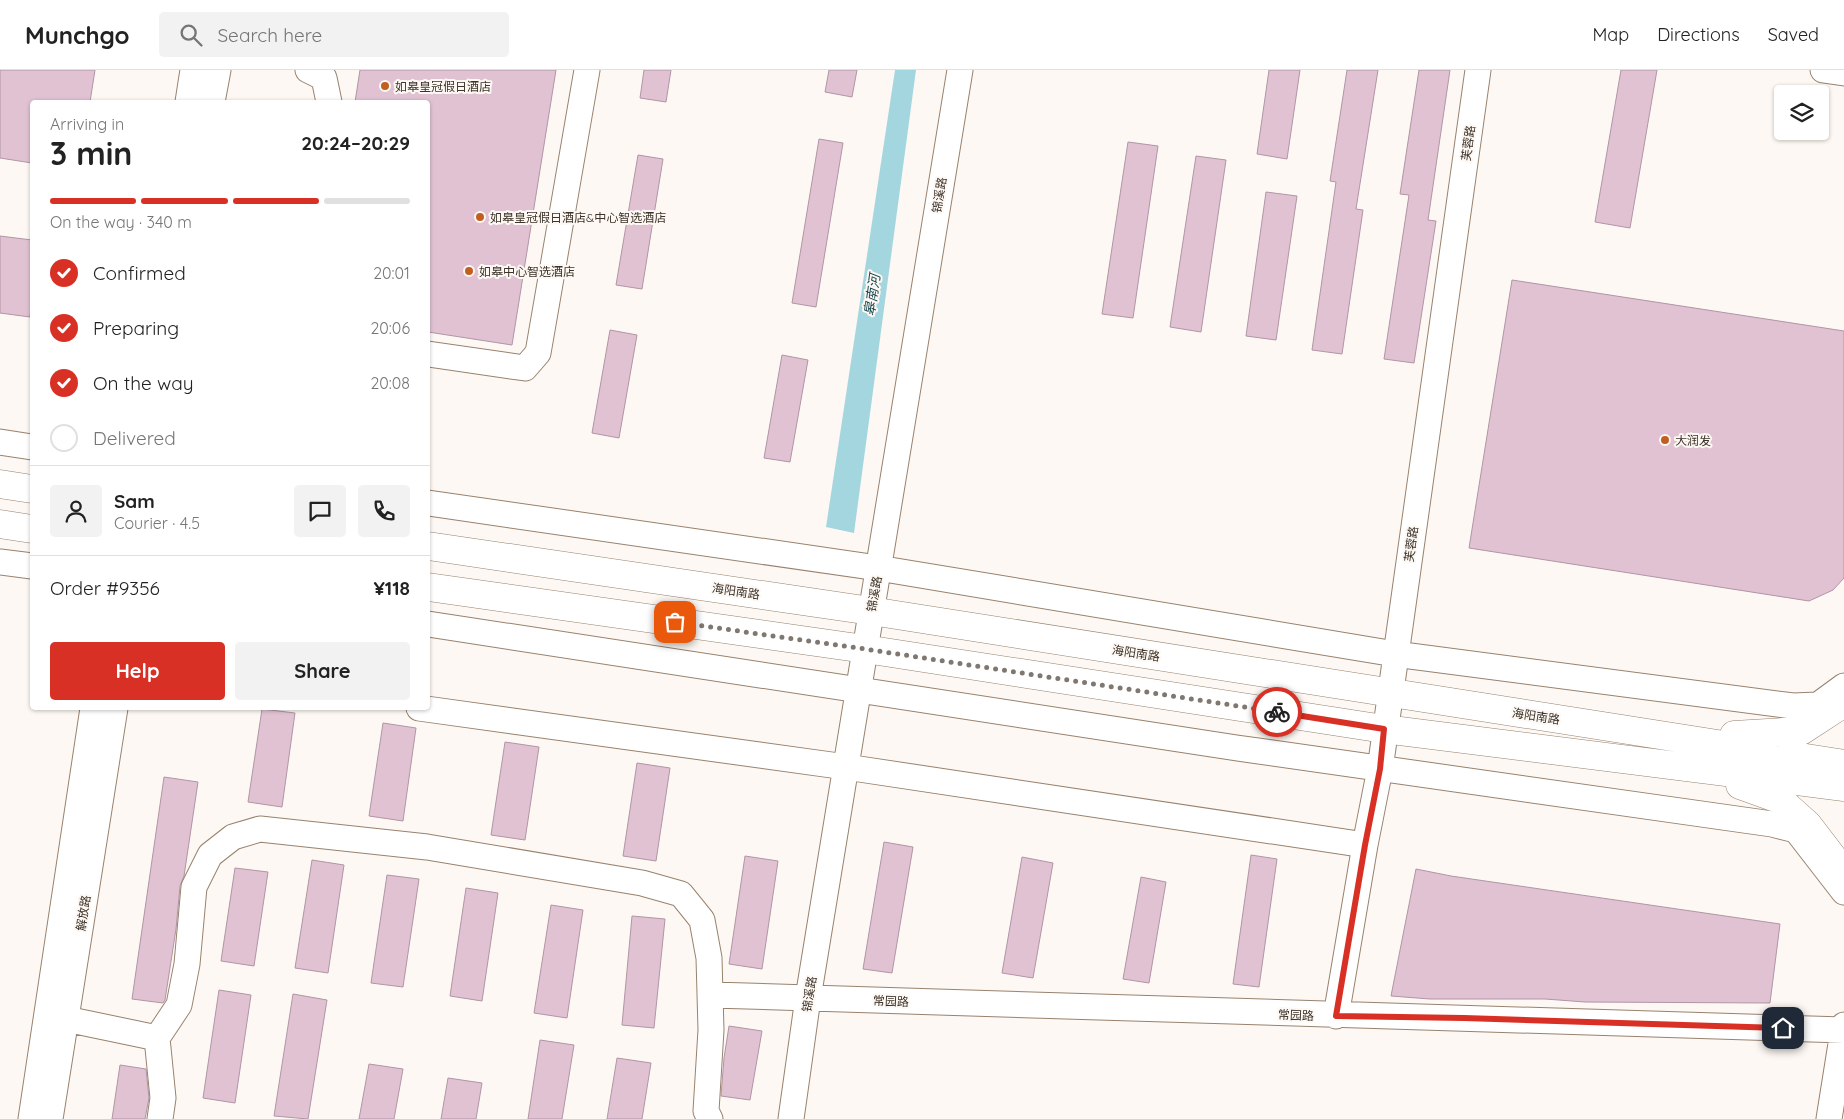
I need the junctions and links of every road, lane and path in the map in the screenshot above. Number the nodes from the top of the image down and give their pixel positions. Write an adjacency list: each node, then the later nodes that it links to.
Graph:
1 (193, 70): 9 (street)
2 (218, 70): 10 (street)
3 (587, 70): 12 (street)
4 (960, 70): 23 (street, 锦溪路)
5 (1478, 70): 28 (street, 芙蓉路)
6 (1824, 70): 8 (street)
7 (319, 73): 11 (street)
8 (1844, 73)
9 (188, 100)
10 (212, 100)
11 (328, 100)
12 (430, 354)
13 (0, 442): 14 (street)
14 (30, 447)
15 (0, 484): 16 (main road)
16 (30, 489)
17 (430, 504): 23 (street)
18 (0, 524): 19 (main road)
19 (30, 529)
20 (430, 546): 25 (main road, 海阳南路)
21 (0, 562): 22 (street)
22 (30, 566)
23 (878, 568): 25 (street, 锦溪路); 28 (street)
24 (430, 587): 27 (main road)
25 (871, 611): 27 (street, 锦溪路); 31 (main road, 海阳南路)
26 (430, 624): 30 (street)
27 (865, 649): 30 (street, 锦溪路); 36 (main road)
28 (1395, 654): 29 (street); 31 (street, 芙蓉路)
29 (1844, 686)
30 (859, 690): 39 (street, 锦溪路); 41 (street)
31 (1390, 693): 36 (street, 芙蓉路); 37 (main road, 海阳南路)
32 (1844, 703): 37 (main road)
33 (93, 710): 49 (street, 解放路)
34 (115, 710): 49 (street, 解放路)
35 (430, 710): 39 (street)
36 (1384, 729): 40 (main road); 41 (street, 芙蓉路)
37 (1687, 739): 38 (main road, 海阳南路)
38 (1844, 764)
39 (846, 767): 43 (street); 47 (street, 锦溪路)
40 (1689, 767): 42 (main road); 44 (main road)
41 (1380, 769): 43 (street, 芙蓉路); 45 (street)
42 (1844, 787)
43 (1365, 845): 48 (street, 芙蓉路)
44 (1844, 872)
45 (1844, 892)
46 (712, 995): 47 (street, 常园路); 51 (street); 55 (street)
47 (808, 998): 48 (street, 常园路); 56 (street, 锦溪路)
48 (1336, 1016): 50 (street, 常园路)
49 (57, 1018): 51 (street); 52 (street, 解放路); 53 (street, 解放路)
50 (1844, 1028): 57 (street)
51 (157, 1038): 54 (street)
52 (31, 1119)
53 (50, 1119)
54 (160, 1119)
55 (710, 1119)
56 (791, 1119)
57 (1829, 1119)

